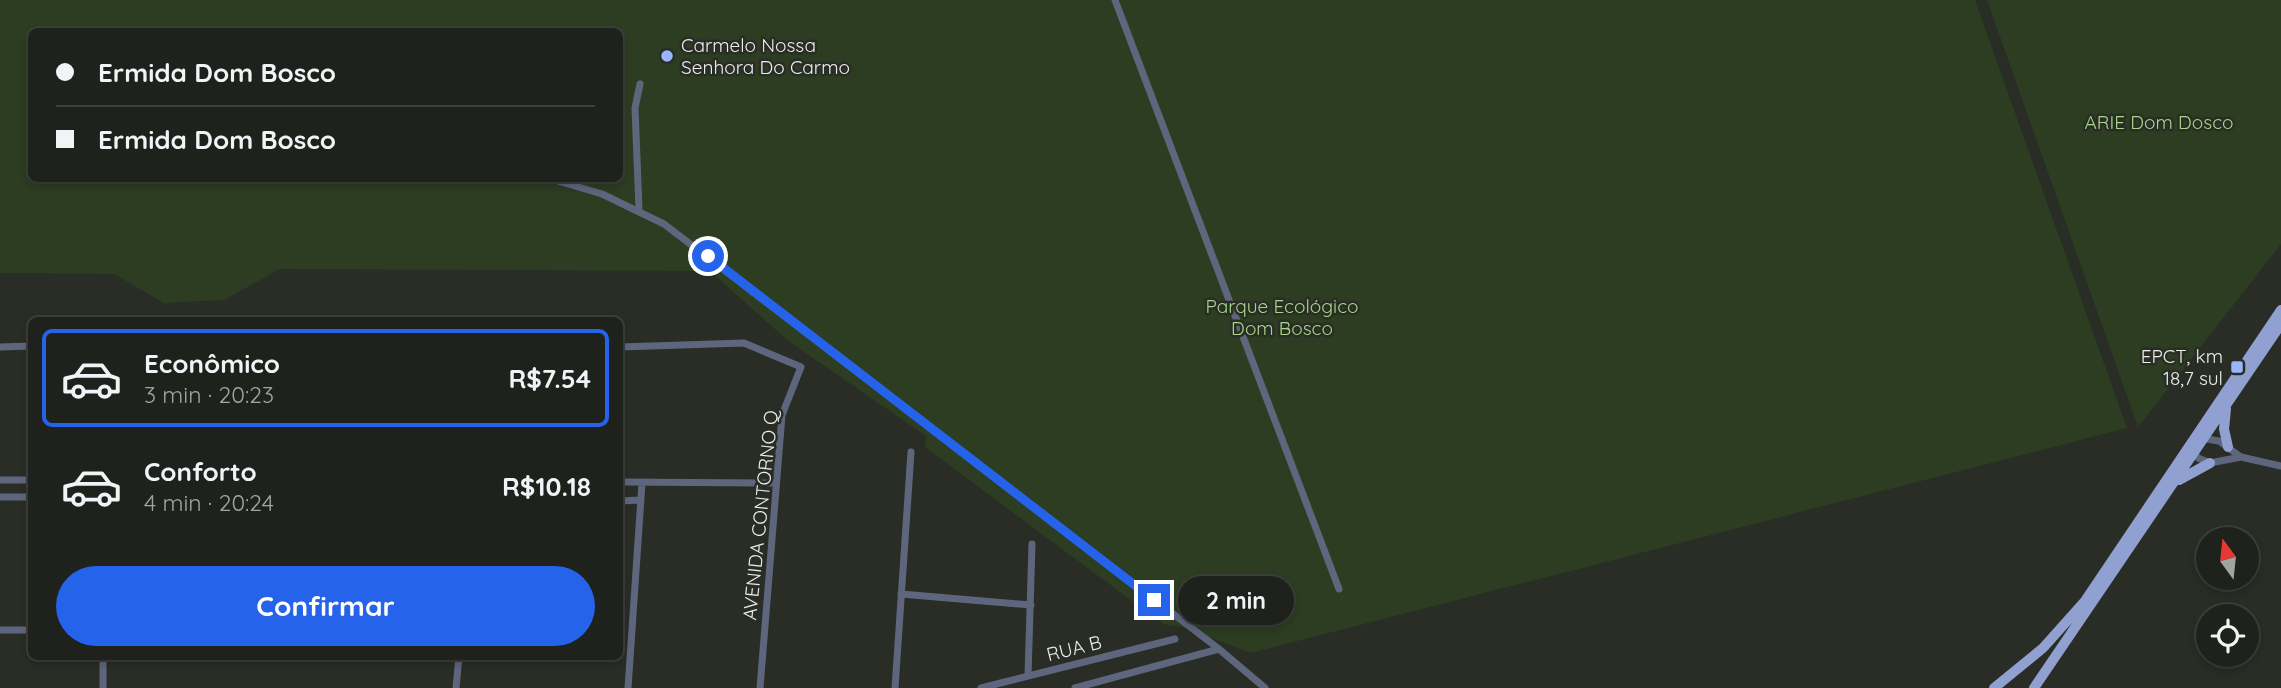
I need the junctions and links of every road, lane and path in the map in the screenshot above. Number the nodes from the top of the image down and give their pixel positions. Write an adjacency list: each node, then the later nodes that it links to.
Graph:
1 (1115, 0): 28 (street)
2 (640, 84): 4 (street)
3 (562, 182): 4 (street)
4 (639, 209): 36 (street)
5 (2281, 310): 11 (main road)
6 (2281, 324): 10 (main road)
7 (0, 346): 8 (street)
8 (28, 346)
9 (623, 347): 21 (street, AVENIDA CONTORNO Q)
10 (2227, 405): 11 (main road); 12 (main road)
11 (2195, 443): 12 (street); 15 (street); 22 (main road); 48 (main road)
12 (2228, 447): 14 (street)
13 (911, 452): 29 (street)
14 (2241, 457): 15 (street); 16 (street)
15 (2210, 463): 22 (main road)
16 (2281, 466)
17 (0, 480): 18 (street)
18 (28, 480)
19 (623, 482): 20 (street)
20 (642, 482): 21 (street); 26 (street)
21 (775, 483): 43 (street, AVENIDA CONTORNO Q)
22 (2174, 484): 49 (main road)
23 (0, 497): 24 (street)
24 (28, 497)
25 (623, 500): 26 (street)
26 (641, 500): 34 (street)
27 (1032, 544): 30 (street)
28 (1339, 589)
29 (901, 594): 30 (street); 44 (street)
30 (1031, 605): 39 (street)
31 (0, 630): 32 (street)
32 (28, 630)
33 (623, 637): 34 (street)
34 (631, 637): 42 (street)
35 (1175, 639): 39 (street, RUA B)
36 (1219, 649): 46 (street); 47 (street)
37 (103, 660): 40 (street)
38 (459, 660): 41 (street)
39 (1028, 676): 45 (street, RUA B)
40 (103, 688)
41 (456, 688)
42 (628, 688)
43 (760, 688)
44 (895, 688)
45 (981, 688)
46 (1075, 688)
47 (1265, 688)
48 (1994, 688)
49 (2034, 688)

